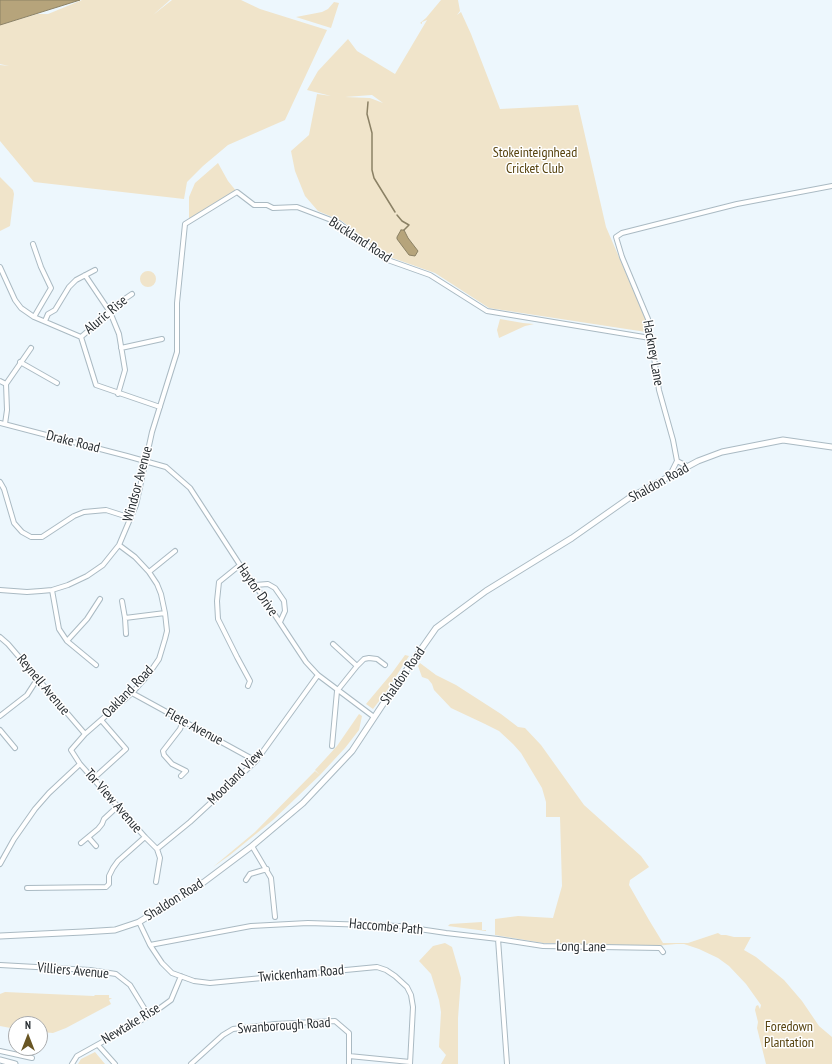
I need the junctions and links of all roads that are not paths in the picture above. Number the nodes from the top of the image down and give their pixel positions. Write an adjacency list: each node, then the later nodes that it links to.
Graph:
1 (832, 186): 11 (street, Hackney Lane)
2 (33, 244): 8 (street)
3 (0, 267): 8 (street)
4 (95, 270): 5 (street)
5 (85, 275): 7 (street); 9 (street)
6 (132, 294): 7 (street, Aluric Rise)
7 (110, 312): 10 (street, Aluric Rise); 14 (street)
8 (34, 317): 9 (street)
9 (45, 321): 10 (street)
10 (81, 337): 19 (street)
11 (650, 338): 20 (street, Buckland Road); 24 (street, Hackney Lane)
12 (162, 339): 14 (street)
13 (31, 348): 15 (street)
14 (122, 348): 19 (street)
15 (20, 362): 17 (street); 18 (street)
16 (0, 381): 18 (street)
17 (57, 383)
18 (6, 384): 21 (street)
19 (118, 394): 20 (street)
20 (160, 407): 23 (street, Windsor Avenue)
21 (2, 424): 23 (street, Drake Road)
22 (832, 447): 25 (street, Shaldon Road)
23 (145, 460): 28 (street, Windsor Avenue); 31 (street, Haytor Drive)
24 (677, 461): 25 (street); 26 (street)
25 (686, 466): 26 (street, Shaldon Road)
26 (670, 475): 54 (street, Shaldon Road)
27 (0, 482): 28 (street)
28 (131, 518): 29 (street, Windsor Avenue)
29 (119, 545): 32 (street, Oakland Road); 35 (street, Windsor Avenue)
30 (175, 551): 32 (street)
31 (240, 566): 33 (street, Haytor Drive); 50 (street)
32 (149, 572): 38 (street, Oakland Road)
33 (255, 585): 40 (street, Haytor Drive); 40 (street)
34 (0, 590): 35 (street, Windsor Avenue)
35 (52, 590): 43 (street)
36 (100, 599): 43 (street)
37 (122, 601): 39 (street)
38 (165, 613): 39 (street); 52 (street, Oakland Road)
39 (125, 618): 41 (street)
40 (280, 622): 48 (street, Haytor Drive)
41 (126, 634)
42 (0, 637): 49 (street, Reynell Avenue)
43 (67, 640): 45 (street)
44 (333, 644): 47 (street)
45 (96, 665)
46 (385, 665): 47 (street)
47 (357, 666): 51 (street)
48 (318, 676): 51 (street, Haytor Drive); 62 (street, Moorland View)
49 (38, 678): 53 (street); 58 (street, Reynell Avenue)
50 (248, 686)
51 (337, 691): 54 (street, Haytor Drive); 59 (street)
52 (132, 693): 55 (street, Oakland Road); 56 (street, Flete Avenue)
53 (0, 716)
54 (374, 717): 71 (street, Shaldon Road)
55 (101, 720): 58 (street, Oakland Road); 65 (street)
56 (183, 721): 62 (street, Flete Avenue); 64 (street)
57 (0, 730): 60 (street)
58 (85, 734): 61 (street, Oakland Road)
59 (332, 746)
60 (15, 748)
61 (71, 750): 63 (street, Tor View Avenue)
62 (256, 761): 72 (street, Moorland View)
63 (80, 764): 65 (street, Tor View Avenue); 73 (street)
64 (181, 776)
65 (94, 778): 66 (street, Tor View Avenue)
66 (118, 806): 67 (street, Tor View Avenue); 68 (street)
67 (145, 837): 72 (street, Tor View Avenue); 77 (street)
68 (89, 838): 69 (street); 70 (street)
69 (81, 844)
70 (96, 846)
71 (252, 846): 74 (street); 79 (street, Shaldon Road)
72 (157, 849): 76 (street)
73 (1, 862)
74 (267, 869): 75 (street); 78 (street)
75 (246, 880)
76 (156, 882)
77 (27, 888)
78 (274, 917)
79 (139, 922): 80 (street, Shaldon Road); 82 (street, Twickenham Road)
80 (0, 936)
81 (498, 939): 82 (street, Haccombe Path); 83 (street, Long Lane); 98 (street)
82 (150, 945): 85 (street, Twickenham Road)
83 (663, 952)
84 (0, 965): 86 (street, Villiers Avenue)
85 (182, 976): 86 (street, Newtake Rise); 92 (street, Twickenham Road)
86 (148, 1016): 87 (street, Newtake Rise)
87 (98, 1045): 94 (street, Newtake Rise); 95 (street)
88 (0, 1051): 90 (street)
89 (349, 1056): 92 (street); 96 (street, Swanborough Road); 97 (street, Swanborough Road)
90 (32, 1058)
91 (0, 1060): 93 (street)
92 (410, 1063)
93 (15, 1064)
94 (72, 1064)
95 (115, 1064)
96 (191, 1064)
97 (349, 1064)
98 (507, 1064)

